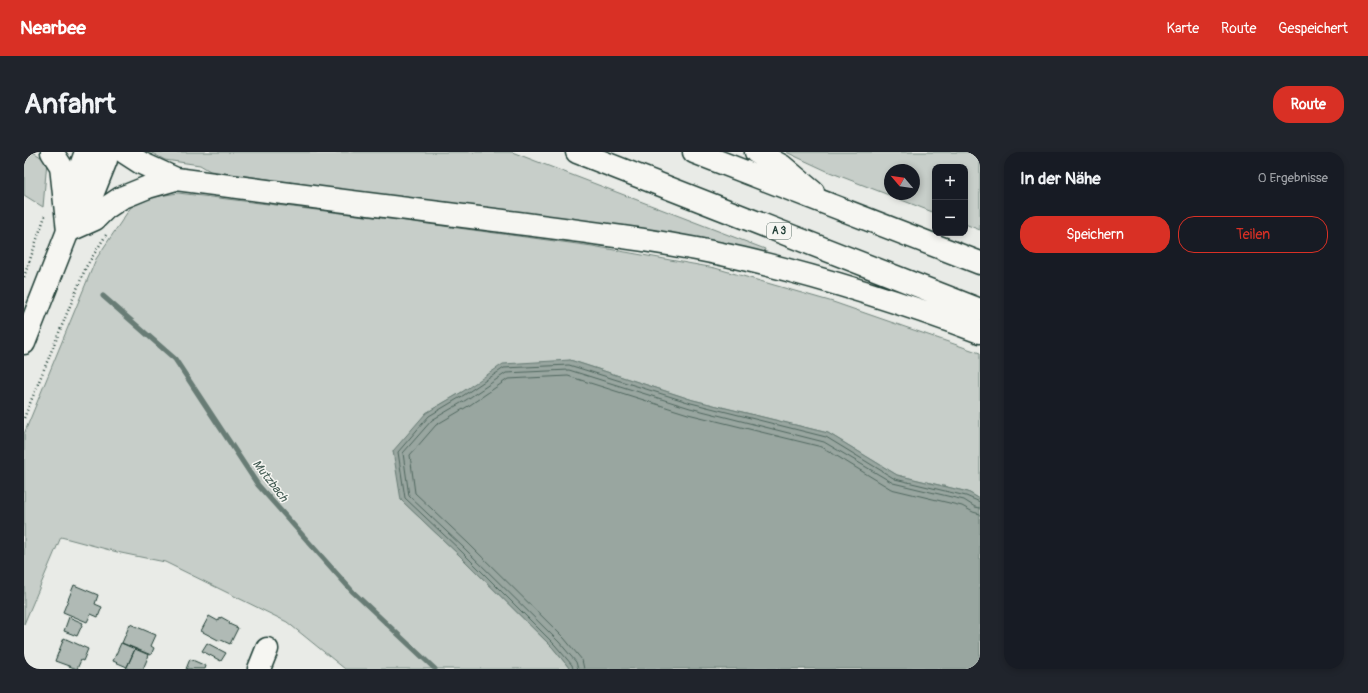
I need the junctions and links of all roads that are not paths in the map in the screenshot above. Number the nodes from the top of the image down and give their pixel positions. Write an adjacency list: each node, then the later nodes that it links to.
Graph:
1 (52, 152): 10 (main road)
2 (86, 152): 10 (main road)
3 (105, 152): 10 (main road)
4 (124, 152): 8 (main road)
5 (577, 152): 12 (main road, A 3)
6 (694, 152): 9 (main road)
7 (756, 152): 9 (main road)
8 (176, 179): 10 (main road); 13 (main road)
9 (827, 204): 11 (main road)
10 (68, 231): 14 (main road)
11 (980, 263)
12 (980, 310)
13 (980, 332)
14 (24, 343)
15 (267, 649): 16 (main road)
16 (259, 669)

